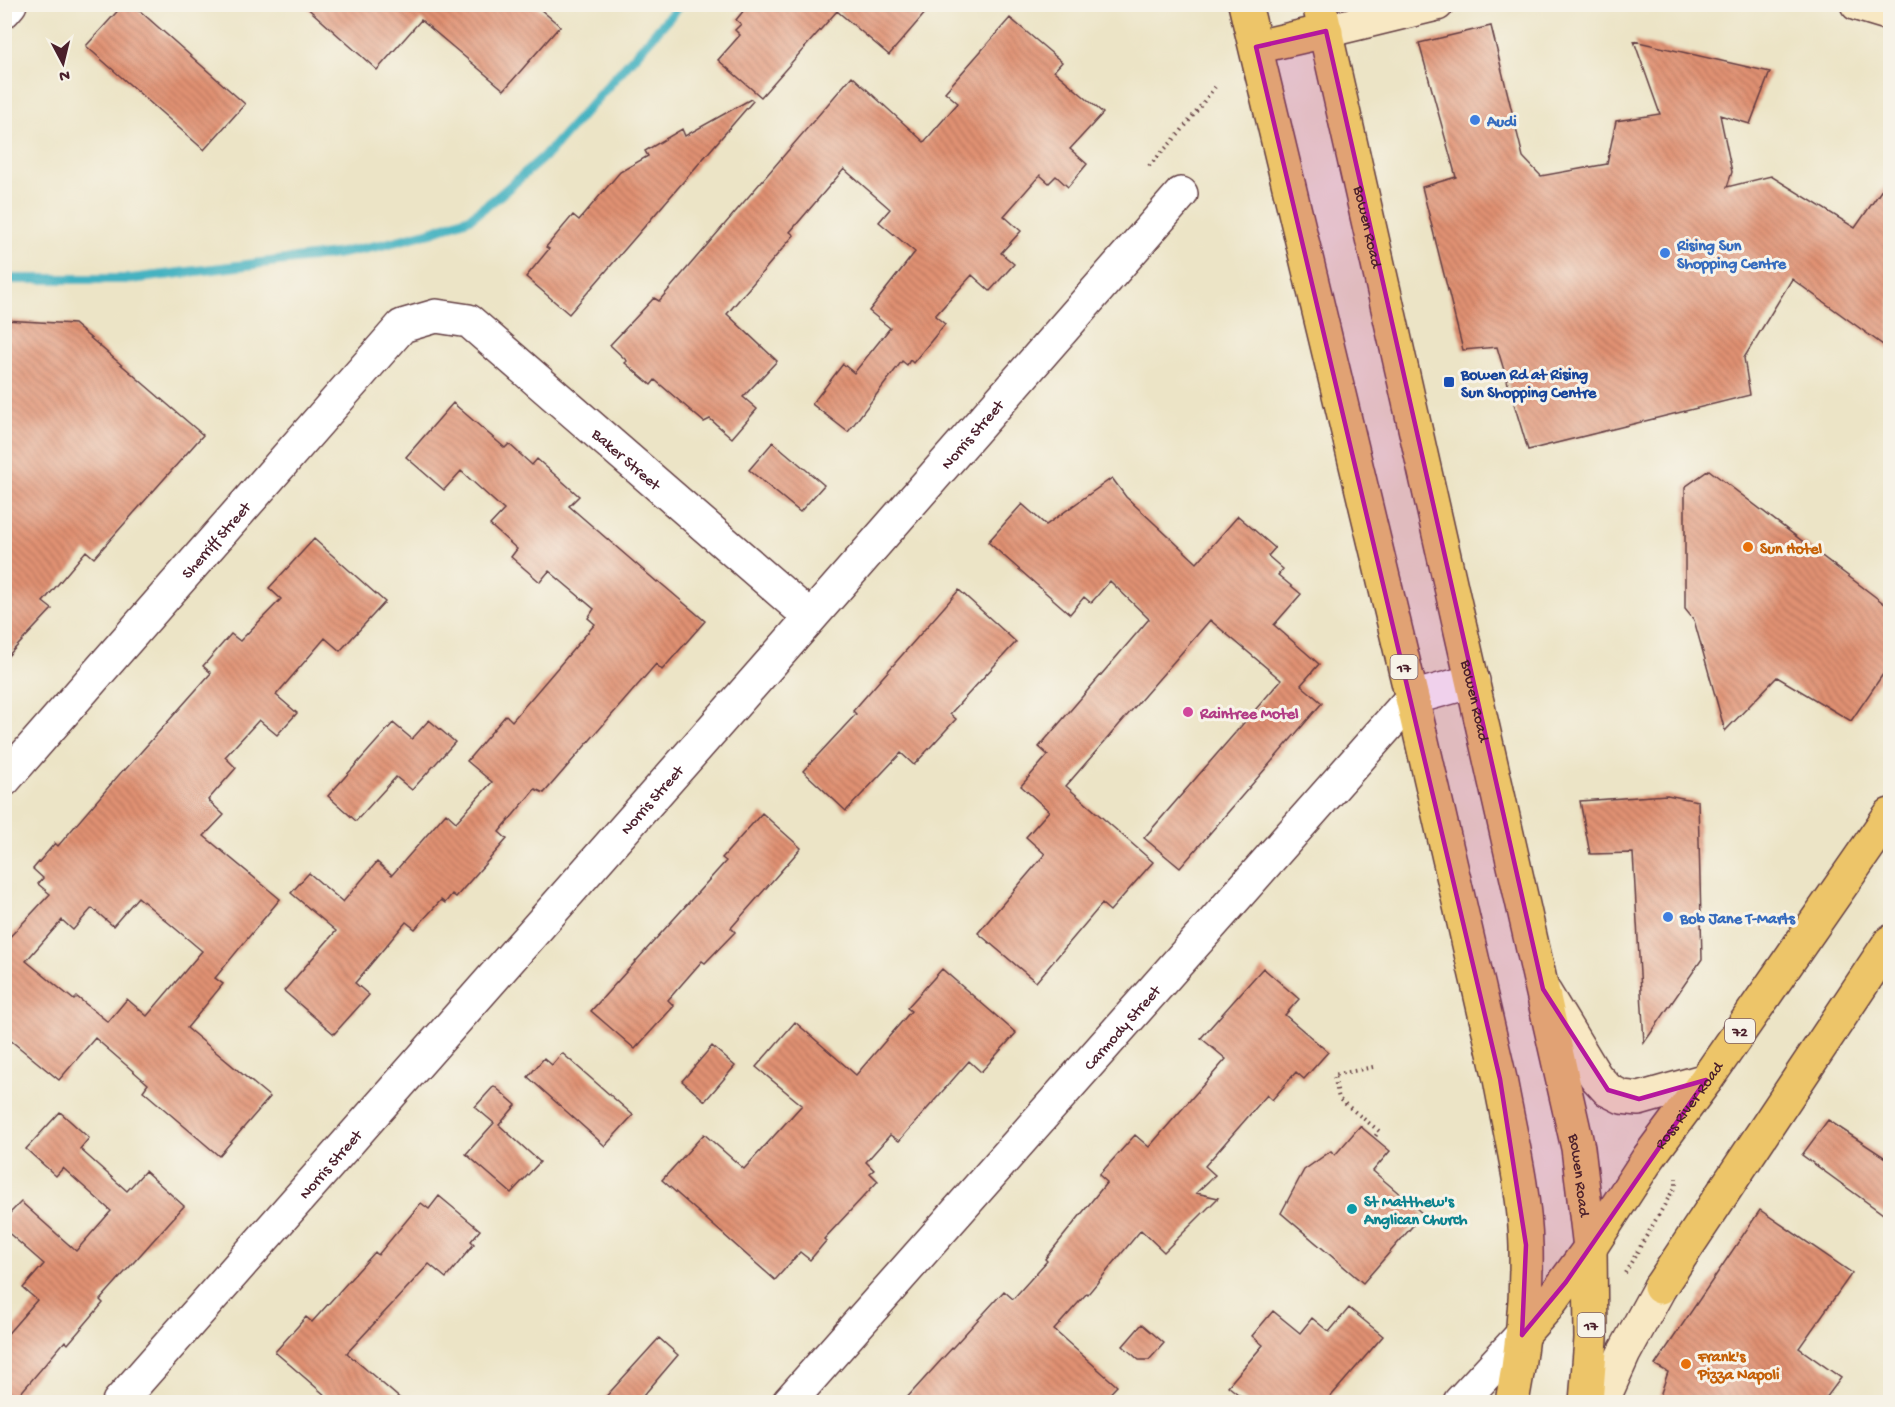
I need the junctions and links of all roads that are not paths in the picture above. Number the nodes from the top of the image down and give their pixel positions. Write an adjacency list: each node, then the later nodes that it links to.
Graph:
1 (10, 4): 5 (street)
2 (1437, 4): 7 (main road)
3 (1857, 4): 6 (main road)
4 (1252, 6): 8 (main road, 17)
5 (4, 11)
6 (1890, 14)
7 (1322, 18): 8 (main road); 12 (main road, Bowen Road / 17)
8 (1256, 47): 13 (main road, 17)
9 (1180, 194): 11 (street, Norris Street)
10 (436, 316): 11 (street, Baker Street); 14 (street, Sherriff Street)
11 (810, 617): 21 (street, Norris Street)
12 (1473, 681): 13 (street); 17 (main road, Bowen Road / 17)
13 (1412, 698): 20 (main road, 17); 22 (street, Carmody Street)
14 (4, 780)
15 (1890, 814): 18 (main road, Ross River Road / 72)
16 (1890, 942): 26 (main road)
17 (1543, 989): 18 (main road); 19 (main road, Bowen Road / 17)
18 (1706, 1080): 19 (main road, Ross River Road / 72)
19 (1590, 1248): 20 (main road, Ross River Road); 25 (main road, Bowen Road / 17)
20 (1522, 1335): 23 (street); 24 (main road, 17)
21 (119, 1402)
22 (789, 1402)
23 (1460, 1402)
24 (1512, 1402)
25 (1586, 1402)
26 (1602, 1402)

